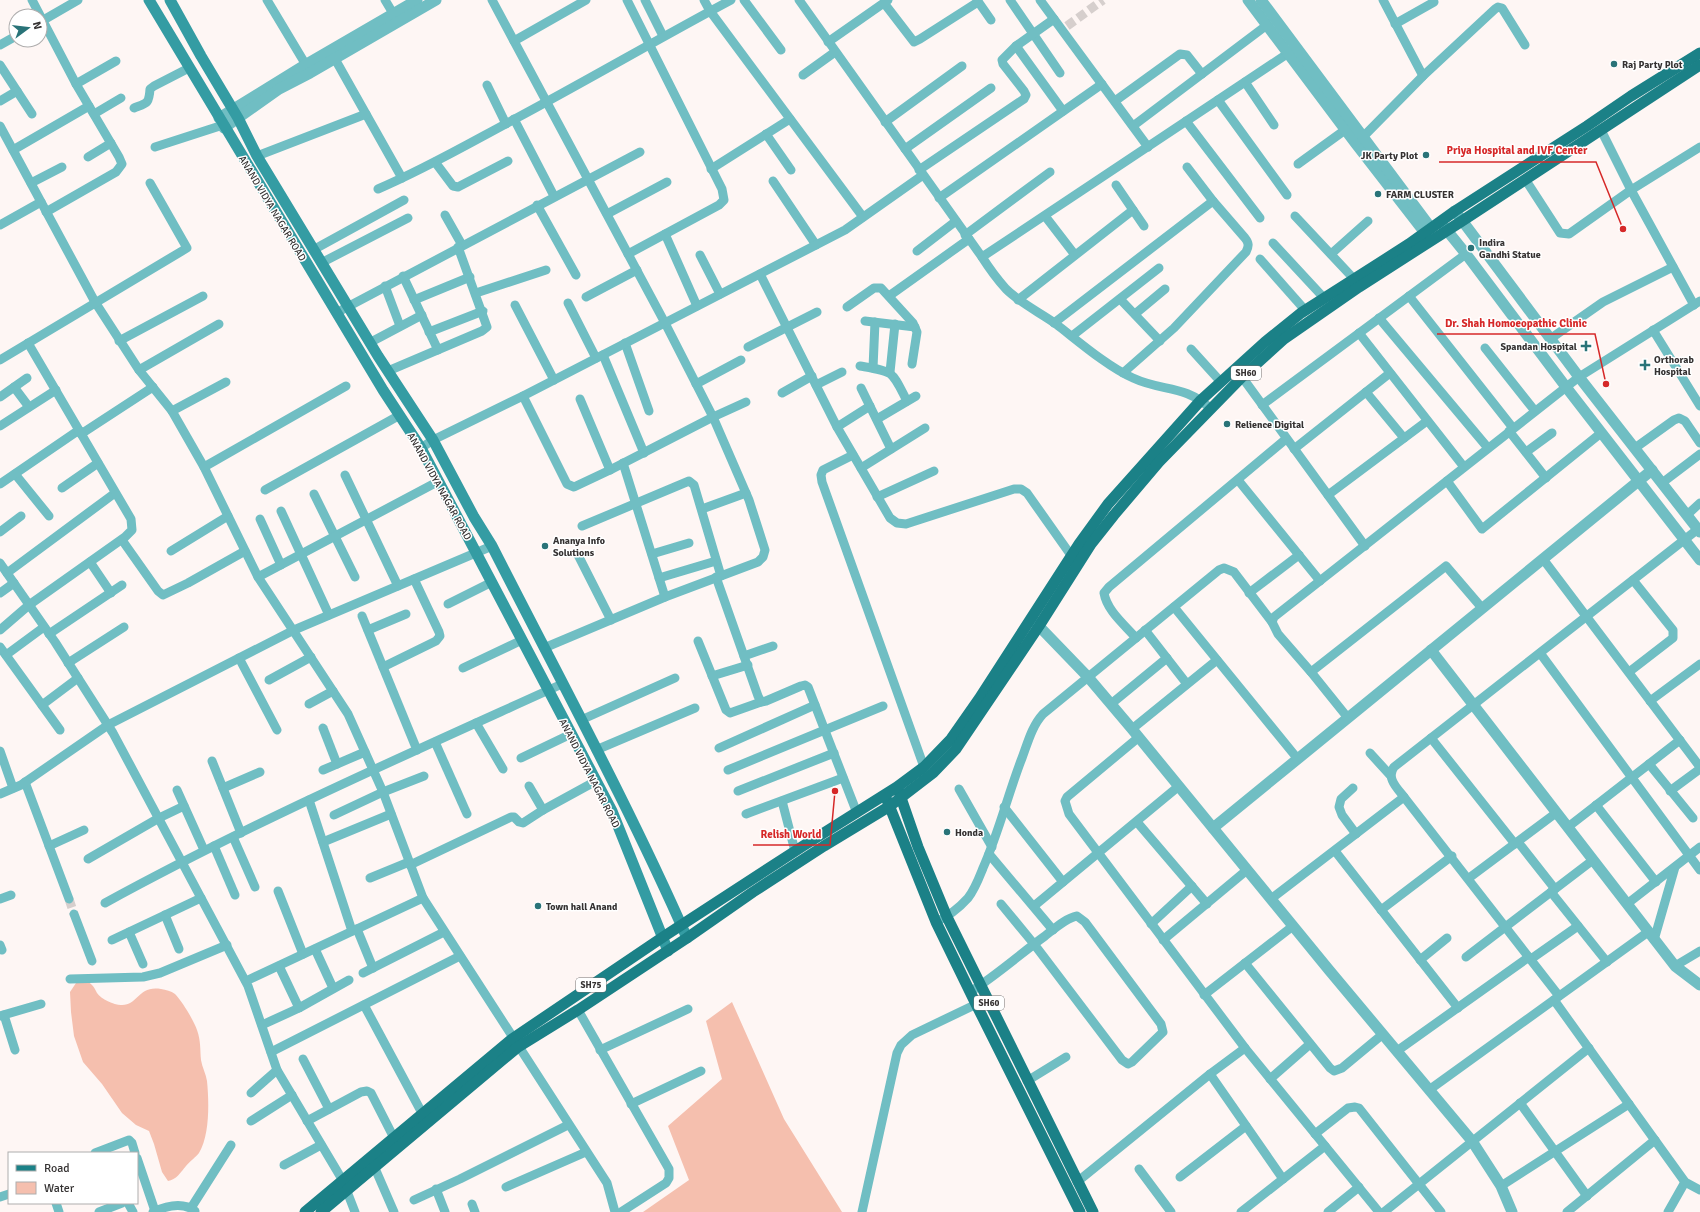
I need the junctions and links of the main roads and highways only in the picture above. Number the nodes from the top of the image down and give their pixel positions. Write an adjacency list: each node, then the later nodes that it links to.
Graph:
1 (149, 0): 12 (main road, ANAND VIDYA NAGAR ROAD)
2 (170, 0): 11 (main road, ANAND VIDYA NAGAR ROAD)
3 (1700, 53): 5 (main road, SH60)
4 (1700, 65): 5 (main road, SH60)
5 (1075, 561): 6 (main road, SH60)
6 (1035, 622): 7 (main road, SH60); 9 (main road, SH60)
7 (897, 788): 8 (main road, SH75); 9 (main road, SH60)
8 (885, 795): 10 (main road, SH60); 11 (main road, SH75)
9 (902, 798): 10 (main road, SH75); 20 (main road, SH60)
10 (890, 806): 13 (main road, SH75); 19 (main road, SH60)
11 (682, 925): 12 (main road, SH75); 13 (main road, ANAND VIDYA NAGAR ROAD)
12 (663, 937): 14 (main road, ANAND VIDYA NAGAR ROAD); 15 (main road, SH75)
13 (687, 938): 14 (main road, SH75)
14 (668, 950): 15 (main road, SH75)
15 (515, 1043): 16 (main road, SH75); 16 (main road, SH75)
16 (344, 1185): 17 (main road, SH75); 18 (main road, SH75)
17 (305, 1212)
18 (321, 1212)
19 (1080, 1212)
20 (1093, 1212)

